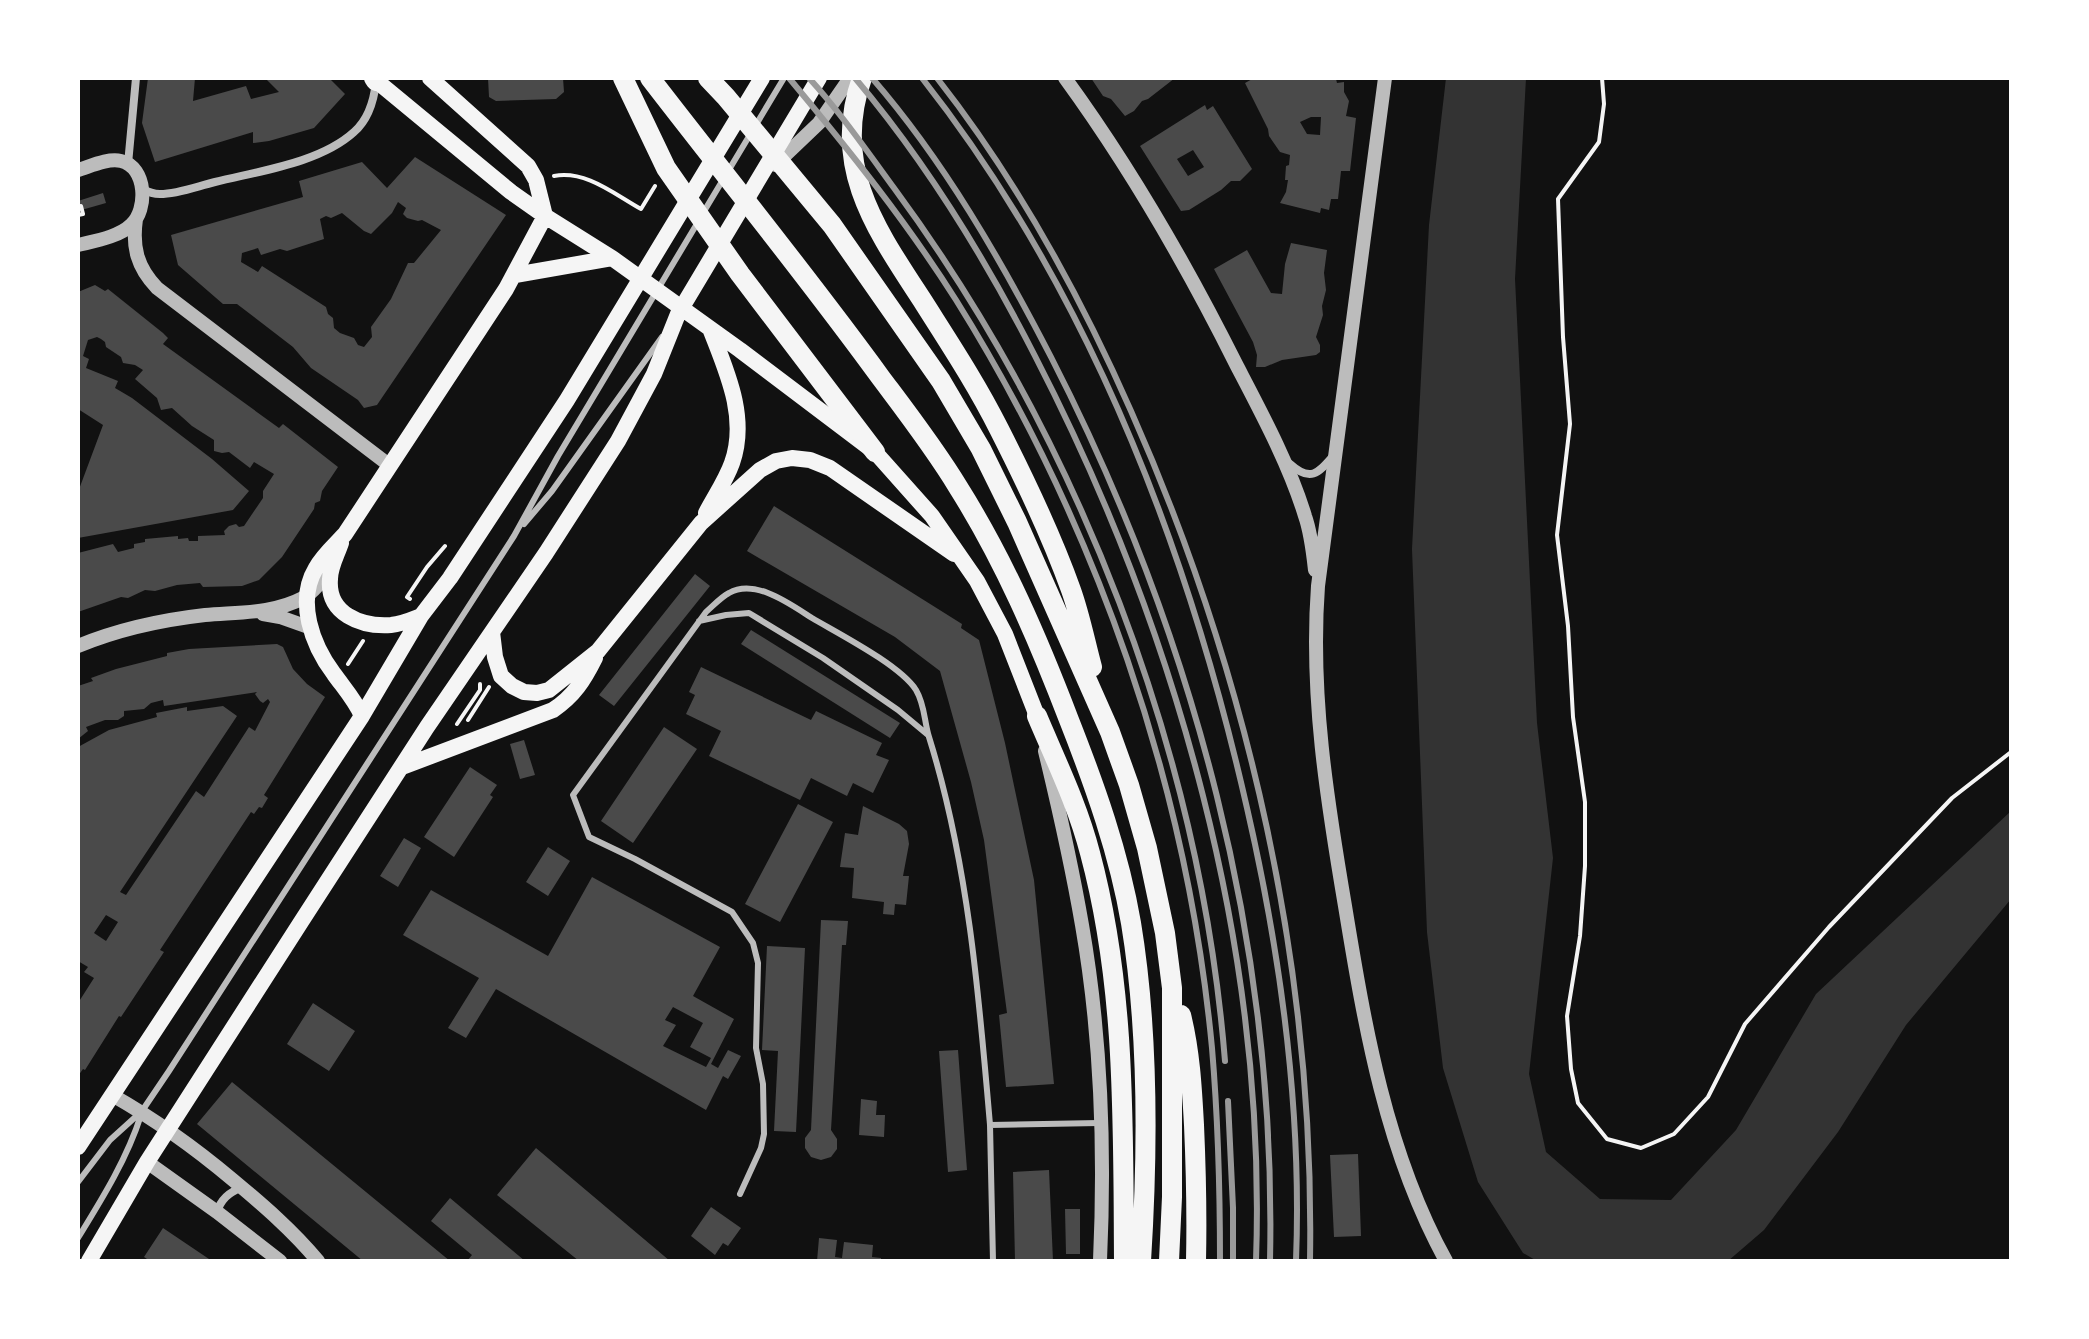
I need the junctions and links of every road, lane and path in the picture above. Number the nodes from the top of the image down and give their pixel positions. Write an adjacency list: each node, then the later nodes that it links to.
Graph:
1 (136, 78): 15 (street)
2 (430, 78): 19 (main road)
3 (623, 78): 16 (highway)
4 (650, 78): 81 (highway)
5 (762, 78): 44 (main road)
6 (784, 78): 36 (lane)
7 (819, 78): 18 (main road)
8 (850, 78): 18 (street)
9 (862, 78): 58 (highway)
10 (1065, 78): 32 (street)
11 (1385, 78): 30 (street)
12 (1602, 78): 60 (path)
13 (375, 79): 20 (street); 23 (main road)
14 (709, 79): 58 (highway)
15 (128, 164): 17 (street); 20 (street)
16 (666, 168): 19 (path); 31 (highway)
17 (78, 170)
18 (762, 176): 28 (main road)
19 (536, 180): 23 (main road)
20 (143, 189): 24 (street)
21 (81, 206): 22 (path)
22 (78, 215)
23 (545, 216): 26 (main road); 27 (main road)
24 (136, 219): 25 (street); 33 (street)
25 (78, 245)
26 (612, 258): 27 (main road); 29 (main road)
27 (515, 275): 33 (main road)
28 (678, 314): 36 (lane); 47 (main road)
29 (711, 329): 31 (main road); 34 (main road)
30 (1337, 450): 32 (street); 40 (street)
31 (875, 452): 39 (main road)
32 (1280, 455): 40 (street)
33 (389, 465): 35 (main road)
34 (701, 523): 39 (main road); 50 (main road)
35 (345, 534): 38 (main road); 42 (main road)
36 (514, 536): 64 (lane)
37 (449, 542): 41 (path)
38 (335, 560): 42 (street); 44 (main road)
39 (962, 560): 55 (main road)
40 (1318, 586): 84 (street)
41 (411, 592)
42 (306, 597): 43 (street); 46 (main road)
43 (254, 612): 46 (street); 49 (street)
44 (421, 616): 54 (main road)
45 (699, 621): 59 (lane); 59 (lane); 72 (lane)
46 (311, 628): 54 (main road)
47 (492, 632): 50 (main road); 61 (main road)
48 (367, 636): 51 (path)
49 (78, 646)
50 (598, 651): 61 (main road)
51 (345, 669)
52 (484, 678): 56 (path)
53 (474, 679): 57 (path)
54 (362, 716): 63 (main road)
55 (1037, 716): 65 (street); 80 (highway)
56 (468, 720)
57 (455, 727)
58 (1110, 732): 62 (highway)
59 (928, 735): 66 (lane)
60 (2011, 752)
61 (402, 767): 67 (main road)
62 (1172, 988): 82 (highway); 83 (highway)
63 (112, 1095): 64 (street); 68 (main road)
64 (142, 1111): 67 (street); 70 (lane); 74 (lane)
65 (1100, 1123): 66 (lane); 79 (street)
66 (990, 1125): 78 (lane)
67 (169, 1129): 69 (main road); 71 (street)
68 (78, 1147)
69 (147, 1162): 73 (street); 75 (main road)
70 (78, 1182)
71 (242, 1187): 73 (street); 77 (street)
72 (740, 1194)
73 (217, 1212): 76 (street)
74 (78, 1238)
75 (89, 1261)
76 (280, 1261)
77 (318, 1261)
78 (993, 1261)
79 (1100, 1261)
80 (1124, 1261)
81 (1141, 1261)
82 (1169, 1261)
83 (1196, 1261)
84 (1446, 1261)

